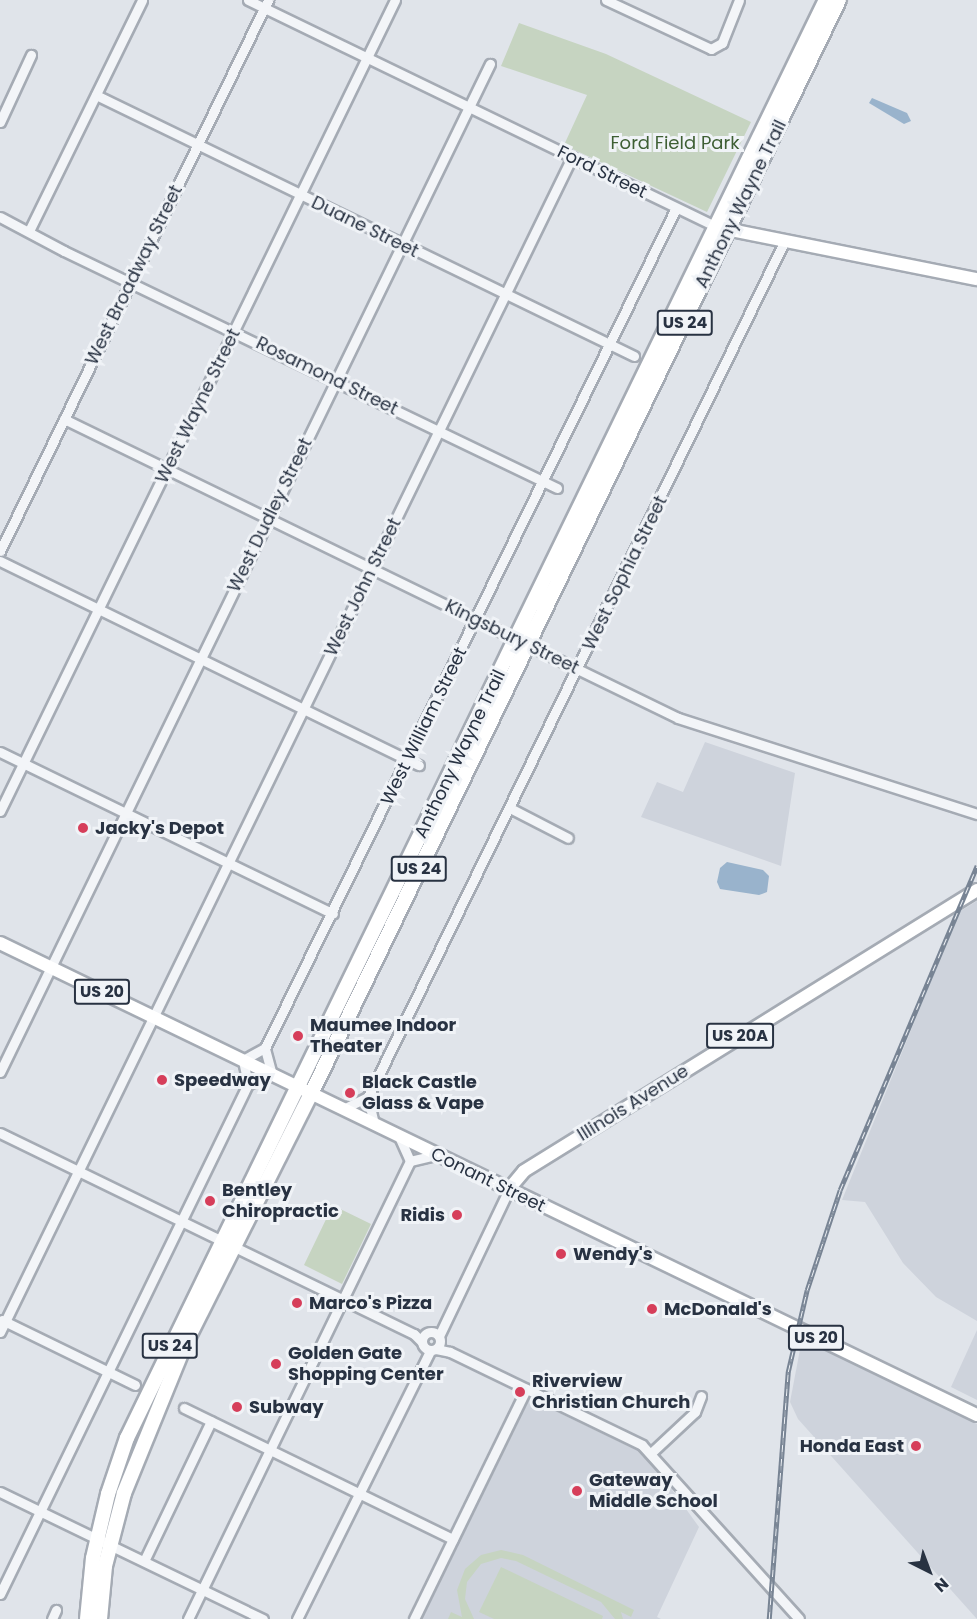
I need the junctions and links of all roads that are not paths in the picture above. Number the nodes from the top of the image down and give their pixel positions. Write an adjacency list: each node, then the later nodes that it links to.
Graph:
1 (142, 0): 12 (street)
2 (248, 0): 8 (street, Ford Street)
3 (395, 0): 10 (street, West Wayne Street)
4 (606, 0): 5 (street)
5 (739, 0)
6 (826, 0): 20 (highway, Anthony Wayne Trail / US 24)
7 (839, 0): 20 (highway, Anthony Wayne Trail / US 24)
8 (266, 4): 10 (street, Ford Street); 15 (street, West Broadway Street)
9 (32, 55): 14 (street)
10 (367, 58): 13 (street, Ford Street); 17 (street, West Wayne Street)
11 (490, 64): 13 (street, West Dudley Street)
12 (96, 95): 15 (street, Duane Street); 21 (street)
13 (470, 108): 16 (street, Ford Street); 23 (street, West Dudley Street)
14 (0, 122)
15 (197, 144): 17 (street, Duane Street); 25 (street, West Broadway Street)
16 (572, 157): 18 (street, Ford Street); 26 (street, West John Street)
17 (300, 195): 23 (street, Duane Street); 27 (street, West Wayne Street)
18 (676, 208): 20 (street, Ford Street); 28 (street, West William Street)
19 (0, 217): 21 (street, Rosamond Street)
20 (723, 229): 22 (main road, Ford Street); 42 (highway, Anthony Wayne Trail / US 24)
21 (29, 231): 25 (street, Rosamond Street)
22 (784, 242): 24 (main road, Ford Street); 44 (street, West Sophia Street)
23 (403, 245): 26 (street, Duane Street); 30 (street, West Dudley Street)
24 (977, 279)
25 (131, 281): 27 (street, Rosamond Street); 31 (street, West Broadway Street)
26 (505, 295): 28 (street, Duane Street); 32 (street, West John Street)
27 (234, 331): 30 (street, Rosamond Street); 33 (street, West Wayne Street)
28 (610, 344): 29 (street, Duane Street); 34 (street, West William Street)
29 (634, 356)
30 (337, 381): 32 (street, Rosamond Street); 36 (street, West Dudley Street)
31 (64, 419): 33 (street, Kingsbury Street); 37 (street, West Broadway Street)
32 (439, 431): 34 (street, Rosamond Street); 39 (street, West John Street)
33 (167, 469): 36 (street, Kingsbury Street); 40 (street, West Wayne Street)
34 (543, 482): 35 (street, Rosamond Street); 41 (street, West William Street)
35 (556, 488)
36 (269, 519): 39 (street, Kingsbury Street); 43 (street, West Dudley Street)
37 (0, 551)
38 (0, 561): 40 (street)
39 (372, 569): 41 (street, Kingsbury Street); 45 (street, West John Street)
40 (99, 609): 43 (street); 48 (street, West Wayne Street)
41 (476, 620): 42 (street, Kingsbury Street); 47 (street, West William Street)
42 (522, 642): 44 (street, Kingsbury Street); 66 (highway, Anthony Wayne Trail / US 24)
43 (200, 659): 45 (street); 52 (street, West Dudley Street)
44 (578, 669): 50 (street, West Sophia Street); 53 (street, Kingsbury Street)
45 (304, 709): 47 (street); 55 (street, West John Street)
46 (0, 752): 48 (street)
47 (407, 759): 49 (street); 57 (street, West William Street)
48 (24, 763): 51 (street, West Wayne Street); 52 (street)
49 (419, 765)
50 (510, 808): 54 (street); 67 (street, West Sophia Street)
51 (0, 811)
52 (126, 813): 55 (street); 59 (street, West Dudley Street)
53 (977, 814)
54 (568, 838)
55 (228, 864): 57 (street); 60 (street, West John Street)
56 (977, 890): 75 (main road, Illinois Avenue / US 20A)
57 (333, 914): 61 (street, West William Street)
58 (0, 943): 59 (main road, Conant Street / US 20)
59 (50, 967): 60 (main road, Conant Street / US 20); 63 (street, West Dudley Street)
60 (154, 1017): 62 (main road, Conant Street / US 20); 74 (street, West John Street)
61 (265, 1048): 62 (street); 64 (street)
62 (243, 1060): 64 (main road, Conant Street / US 20); 65 (street)
63 (0, 1072)
64 (272, 1075): 65 (street); 66 (main road, Conant Street / US 20)
65 (248, 1084): 76 (street)
66 (304, 1091): 68 (main road, Conant Street / US 20); 77 (highway, Anthony Wayne Trail / US 24)
67 (368, 1097): 68 (street); 69 (street)
68 (343, 1109): 69 (main road, Conant Street / US 20)
69 (374, 1124): 71 (main road, Conant Street / US 20)
70 (0, 1133): 74 (street)
71 (399, 1137): 72 (main road, Conant Street / US 20); 73 (street)
72 (437, 1155): 73 (street); 75 (main road, Conant Street / US 20)
73 (410, 1161): 78 (street)
74 (78, 1171): 76 (street); 79 (street, West John Street)
75 (509, 1189): 81 (street); 87 (main road, Conant Street / US 20)
76 (181, 1221): 77 (street); 82 (street)
77 (228, 1244): 78 (street); 95 (highway, Anthony Wayne Trail / US 24)
78 (343, 1300): 81 (street); 89 (street)
79 (3, 1320): 80 (street, West John Street); 82 (street)
80 (0, 1332)
81 (431, 1342): 84 (street); 92 (street)
82 (108, 1371): 83 (street); 93 (street)
83 (135, 1385)
84 (526, 1389): 90 (street); 94 (street)
85 (701, 1396): 90 (street)
86 (184, 1407): 88 (street)
87 (977, 1415)
88 (211, 1421): 89 (street); 96 (street)
89 (270, 1449): 92 (street); 97 (street)
90 (651, 1452): 105 (street)
91 (0, 1492): 93 (street)
92 (359, 1493): 94 (street); 103 (street)
93 (40, 1511): 95 (street); 98 (street)
94 (453, 1539): 104 (street)
95 (103, 1542): 96 (street); 99 (highway, Anthony Wayne Trail / US 24); 100 (highway, Anthony Wayne Trail / US 24)
96 (144, 1561): 97 (street)
97 (202, 1590): 101 (street); 102 (street)
98 (0, 1594)
99 (87, 1619)
100 (99, 1619)
101 (188, 1619)
102 (263, 1619)
103 (297, 1619)
104 (414, 1619)
105 (799, 1619)

